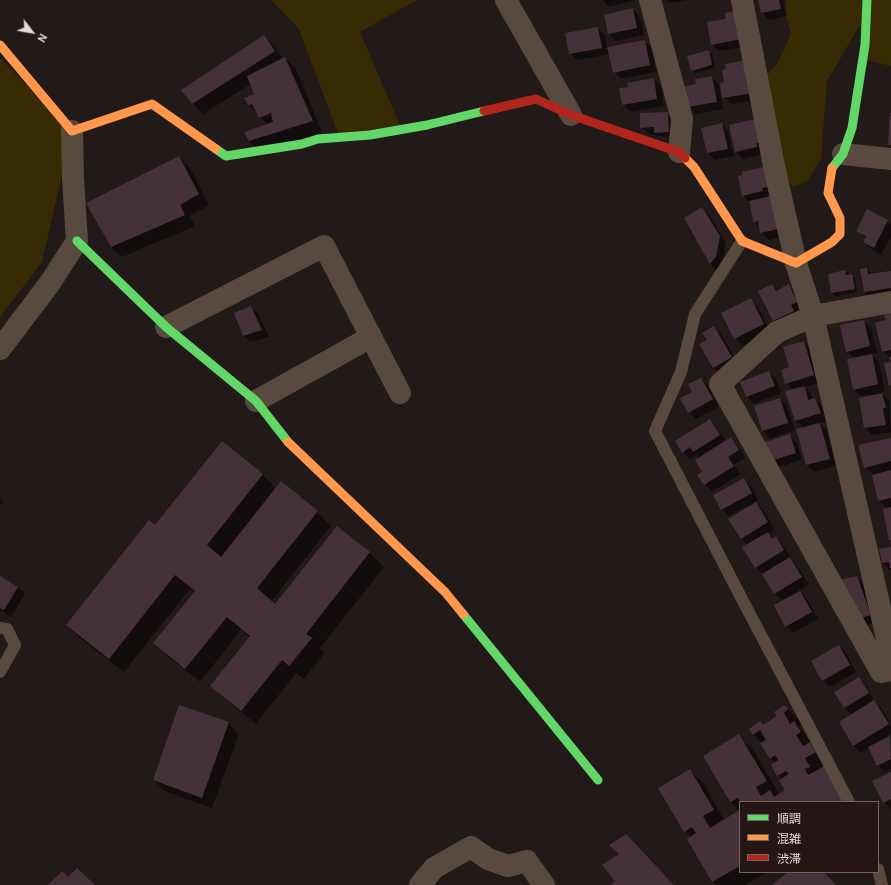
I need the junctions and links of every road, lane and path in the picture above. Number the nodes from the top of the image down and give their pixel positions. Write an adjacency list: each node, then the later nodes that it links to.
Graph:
1 (506, 0): 6 (street)
2 (650, 0): 8 (street)
3 (742, 0): 13 (street)
4 (867, 0): 9 (street)
5 (0, 45): 7 (street)
6 (571, 115): 7 (street); 8 (street)
7 (72, 131): 11 (street)
8 (679, 152): 12 (street)
9 (843, 154): 10 (street); 13 (street)
10 (891, 159)
11 (77, 241): 16 (street); 18 (street)
12 (742, 241): 13 (street); 26 (lane)
13 (796, 263): 15 (street)
14 (891, 302): 15 (street)
15 (813, 316): 22 (street); 23 (street)
16 (166, 327): 17 (street); 20 (street)
17 (371, 337): 19 (street); 20 (street)
18 (0, 349)
19 (400, 393)
20 (256, 401): 25 (street)
21 (0, 628): 24 (lane)
22 (891, 656)
23 (891, 670)
24 (0, 672)
25 (598, 780)
26 (848, 801)
27 (879, 873): 30 (lane)
28 (420, 885): 29 (street)
29 (544, 885)
30 (882, 885)

